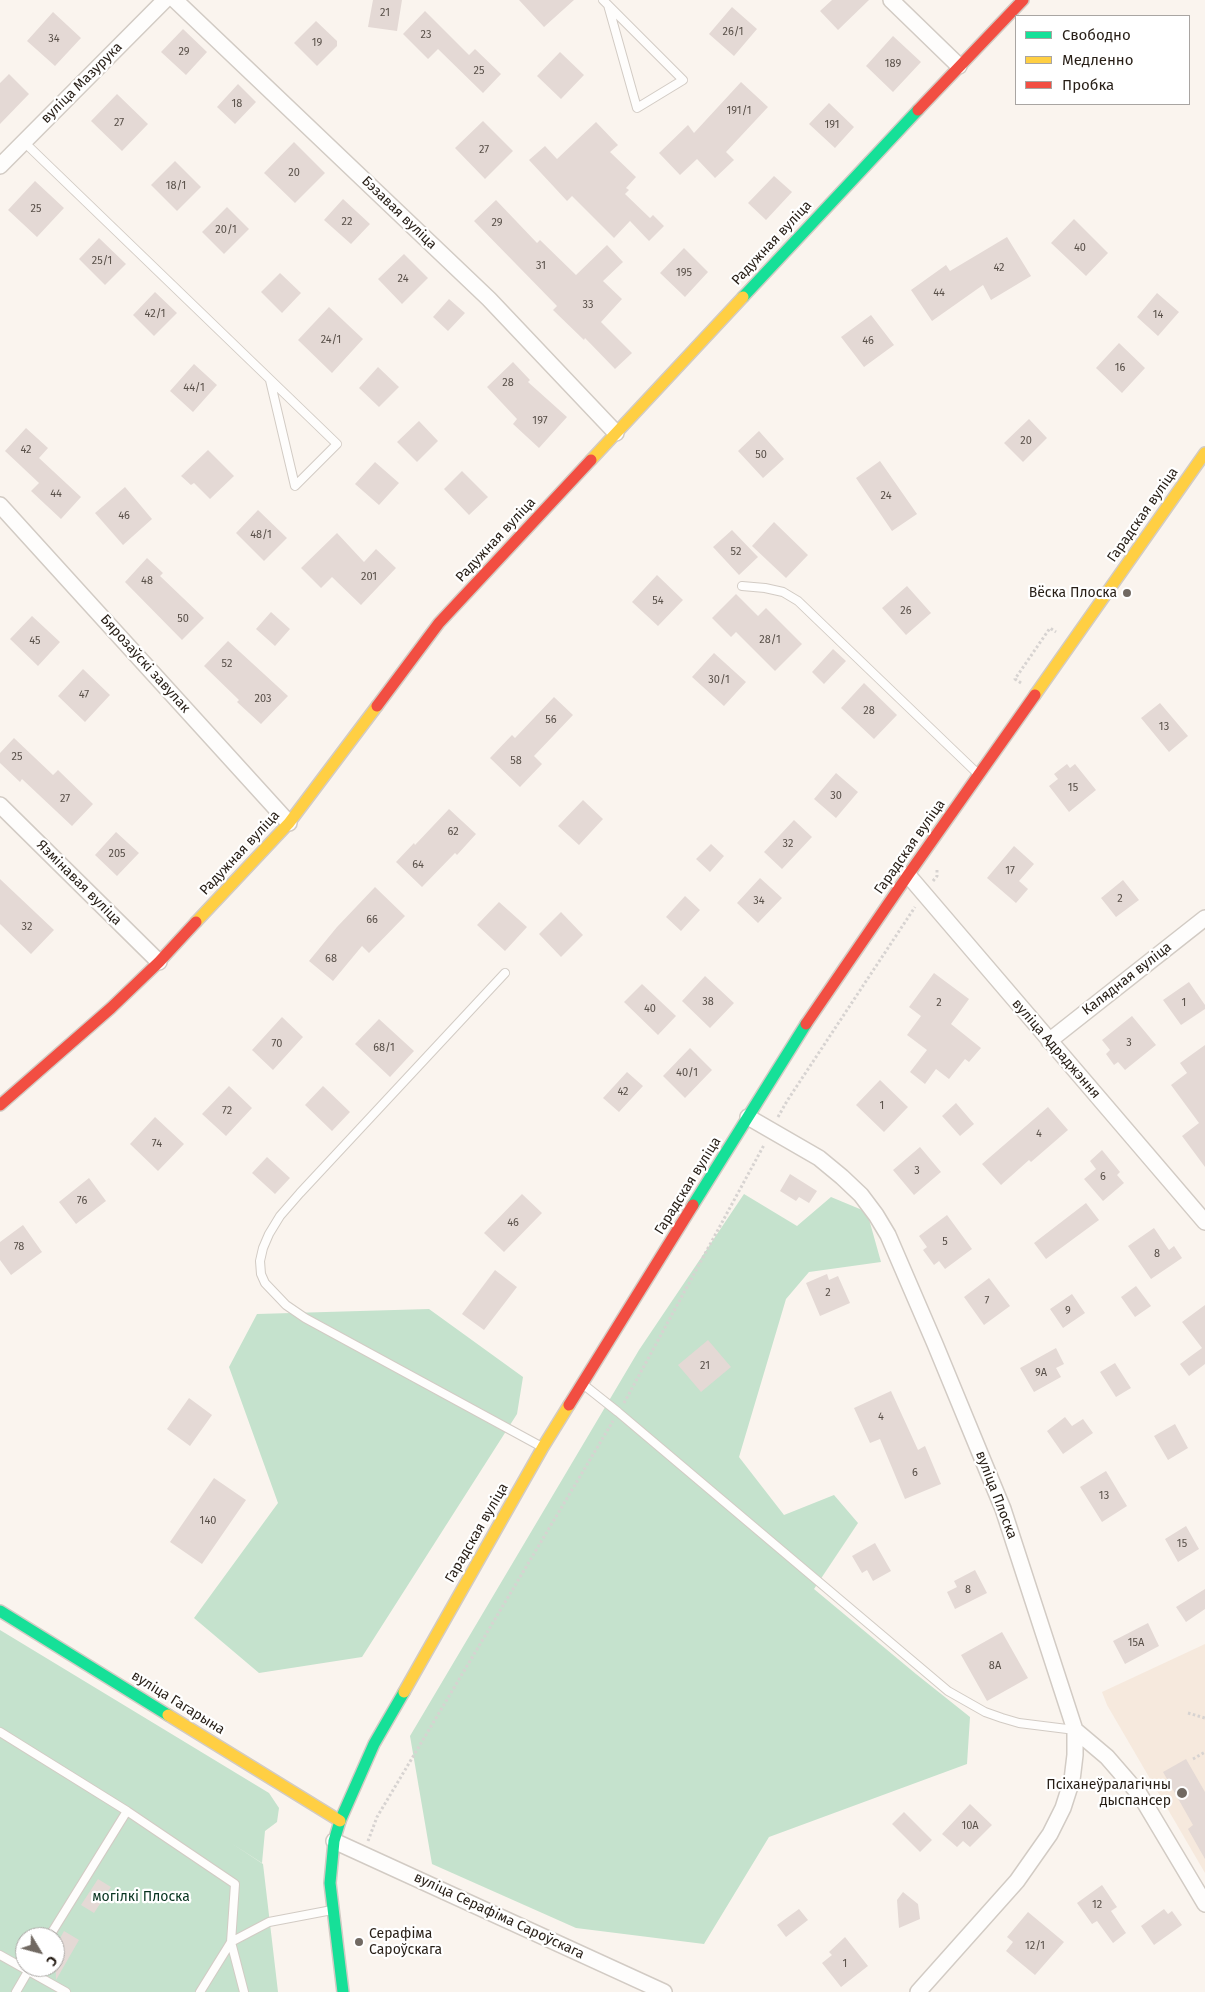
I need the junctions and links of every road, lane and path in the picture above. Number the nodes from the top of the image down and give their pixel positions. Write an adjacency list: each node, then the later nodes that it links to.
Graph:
1 (165, 0): 7 (street, вуліца Мазурука)
2 (174, 0): 10 (street, Бэзавая вуліца)
3 (891, 0): 6 (street)
4 (1023, 0): 6 (street, Радужная вуліца)
5 (606, 2): 5 (lane)
6 (959, 66): 10 (street, Радужная вуліца)
7 (23, 142): 8 (street, вуліца Мазурука); 9 (lane)
8 (0, 166)
9 (270, 380): 9 (lane)
10 (616, 433): 16 (street, Радужная вуліца)
11 (1205, 453): 14 (street, Гарадская вуліца)
12 (0, 505): 16 (street, Бярозаўскі завулак)
13 (742, 586): 14 (lane)
14 (979, 774): 18 (street, Гарадская вуліца)
15 (0, 805): 21 (street, Язмінавая вуліца)
16 (289, 823): 21 (street, Радужная вуліца)
17 (937, 866): 19 (path)
18 (908, 875): 19 (street, вуліца Адраджэння); 25 (street, Гарадская вуліца)
19 (924, 894): 23 (street, вуліца Адраджэння); 26 (path)
20 (1205, 918): 23 (street, Калядная вуліца)
21 (159, 962): 24 (street, Радужная вуліца)
22 (505, 973): 30 (lane)
23 (1049, 1041): 27 (street, вуліца Адраджэння)
24 (0, 1105)
25 (748, 1117): 26 (street, вуліца Плоска); 28 (street, Гарадская вуліца)
26 (772, 1130): 29 (path); 34 (street, вуліца Плоска)
27 (1205, 1222)
28 (582, 1384): 29 (lane); 30 (street, Гарадская вуліца)
29 (618, 1412): 34 (lane); 41 (path)
30 (543, 1448): 39 (street, Гарадская вуліца)
31 (0, 1612): 39 (street, вуліца Гагарына)
32 (1188, 1712): 33 (path)
33 (1205, 1718)
34 (1075, 1730): 42 (street); 56 (street)
35 (0, 1732): 38 (lane)
36 (1205, 1752): 37 (path)
37 (1193, 1759)
38 (127, 1810): 44 (lane); 45 (lane)
39 (340, 1821): 40 (street, Гарадская вуліца)
40 (334, 1841): 41 (street, вуліца Серафіма Сароўскага); 43 (street, Гарадская вуліца)
41 (363, 1854): 55 (street, вуліца Серафіма Сароўскага)
42 (1205, 1904)
43 (332, 1910): 45 (lane); 54 (street, Гарадская вуліца)
44 (55, 1927)
45 (231, 1942): 52 (lane); 53 (lane)
46 (0, 1954): 47 (lane)
47 (15, 1962)
48 (25, 1977): 50 (lane)
49 (43, 1977): 51 (lane)
50 (16, 1992)
51 (66, 1992)
52 (200, 1992)
53 (244, 1992)
54 (343, 1992)
55 (664, 1992)
56 (918, 1992)

